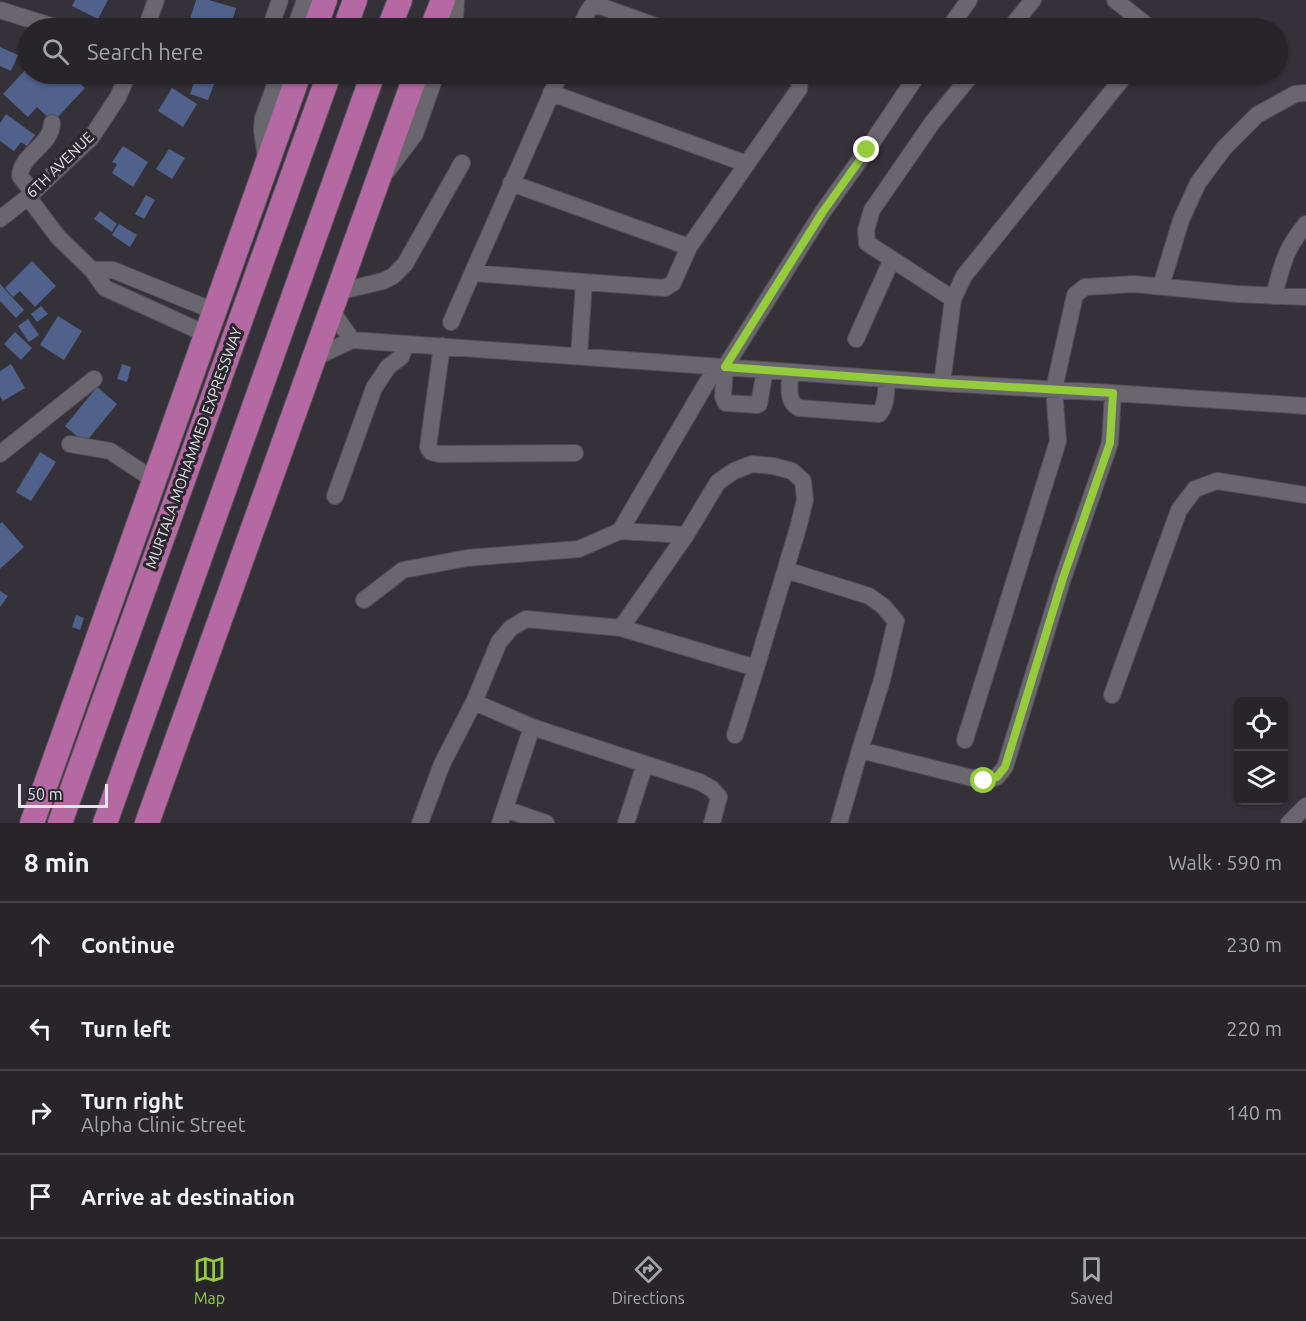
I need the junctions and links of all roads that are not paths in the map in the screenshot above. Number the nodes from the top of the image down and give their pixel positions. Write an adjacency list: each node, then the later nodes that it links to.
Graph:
1 (156, 0): 14 (street)
2 (280, 0): 15 (street)
3 (305, 0): 16 (street)
4 (325, 0): 17 (highway)
5 (356, 0): 18 (highway)
6 (400, 0): 19 (highway)
7 (443, 0): 20 (highway)
8 (456, 0): 21 (street)
9 (969, 0): 24 (street)
10 (1033, 0): 25 (street)
11 (1115, 0): 26 (street)
12 (0, 10): 13 (street)
13 (26, 18)
14 (150, 18)
15 (274, 18)
16 (299, 18)
17 (319, 18)
18 (349, 18)
19 (393, 18)
20 (436, 18)
21 (455, 18)
22 (585, 18): 23 (street)
23 (633, 18)
24 (956, 18)
25 (1018, 18)
26 (1138, 18)
27 (124, 84): 47 (street, 6TH AVENUE)
28 (272, 84): 42 (street)
29 (295, 84): 42 (highway, MURTALA MOHAMMED EXPRESSWAY)
30 (325, 84): 100 (highway, MURTALA MOHAMMED EXPRESSWAY)
31 (369, 84): 101 (highway)
32 (412, 84): 46 (highway)
33 (432, 84): 46 (street)
34 (555, 84): 39 (street)
35 (800, 84): 44 (street)
36 (911, 84): 69 (street)
37 (964, 84): 51 (street)
38 (1118, 84): 58 (street)
39 (551, 93): 44 (street); 45 (street)
40 (1306, 93): 55 (street)
41 (52, 123): 47 (street)
42 (267, 163): 60 (highway, MURTALA MOHAMMED EXPRESSWAY)
43 (462, 163): 59 (street)
44 (747, 164): 50 (street)
45 (511, 183): 50 (street); 53 (street)
46 (376, 184): 59 (highway)
47 (30, 195): 48 (street, 6TH AVENUE); 52 (street)
48 (0, 219)
49 (1306, 224): 56 (street)
50 (689, 247): 54 (street)
51 (892, 259): 58 (street); 63 (street)
52 (92, 270): 60 (street); 62 (street)
53 (473, 273): 54 (street); 61 (street)
54 (584, 282): 67 (street)
55 (1161, 286): 56 (street); 75 (street)
56 (1274, 296): 57 (street)
57 (1306, 297)
58 (953, 299): 74 (street)
59 (334, 301): 64 (street); 68 (highway)
60 (214, 311): 62 (highway, MURTALA MOHAMMED EXPRESSWAY)
61 (451, 322)
62 (206, 334): 81 (highway, MURTALA MOHAMMED EXPRESSWAY)
63 (856, 339)
64 (352, 340): 65 (street); 68 (street)
65 (406, 344): 66 (street); 83 (street)
66 (442, 346): 67 (street); 79 (street)
67 (579, 356): 69 (street)
68 (312, 359): 102 (highway)
69 (720, 367): 70 (street); 70 (street); 84 (street)
70 (765, 370): 71 (street)
71 (790, 372): 73 (street); 73 (street)
72 (94, 378): 80 (street)
73 (887, 379): 74 (street)
74 (942, 383): 75 (street)
75 (1054, 390): 76 (street); 94 (street)
76 (1113, 393): 77 (street); 95 (street)
77 (1306, 406)
78 (70, 444): 81 (street)
79 (575, 453)
80 (0, 454)
81 (154, 480): 99 (highway, MURTALA MOHAMMED EXPRESSWAY)
82 (1306, 495): 90 (street)
83 (335, 496)
84 (620, 531): 85 (street); 87 (street)
85 (686, 535): 86 (street); 88 (street)
86 (786, 570): 89 (street); 95 (street)
87 (364, 600)
88 (621, 628): 89 (street); 91 (street)
89 (756, 668): 93 (street)
90 (1112, 694)
91 (474, 702): 92 (street); 103 (street)
92 (532, 727): 96 (street); 98 (street)
93 (735, 735)
94 (965, 740)
95 (860, 750): 107 (street)
96 (645, 764): 105 (street); 106 (street)
97 (1306, 806): 108 (street)
98 (503, 816): 104 (street)
99 (32, 823)
100 (60, 823)
101 (105, 823)
102 (147, 823)
103 (420, 823)
104 (546, 823)
105 (626, 823)
106 (712, 823)
107 (839, 823)
108 (1289, 823)

